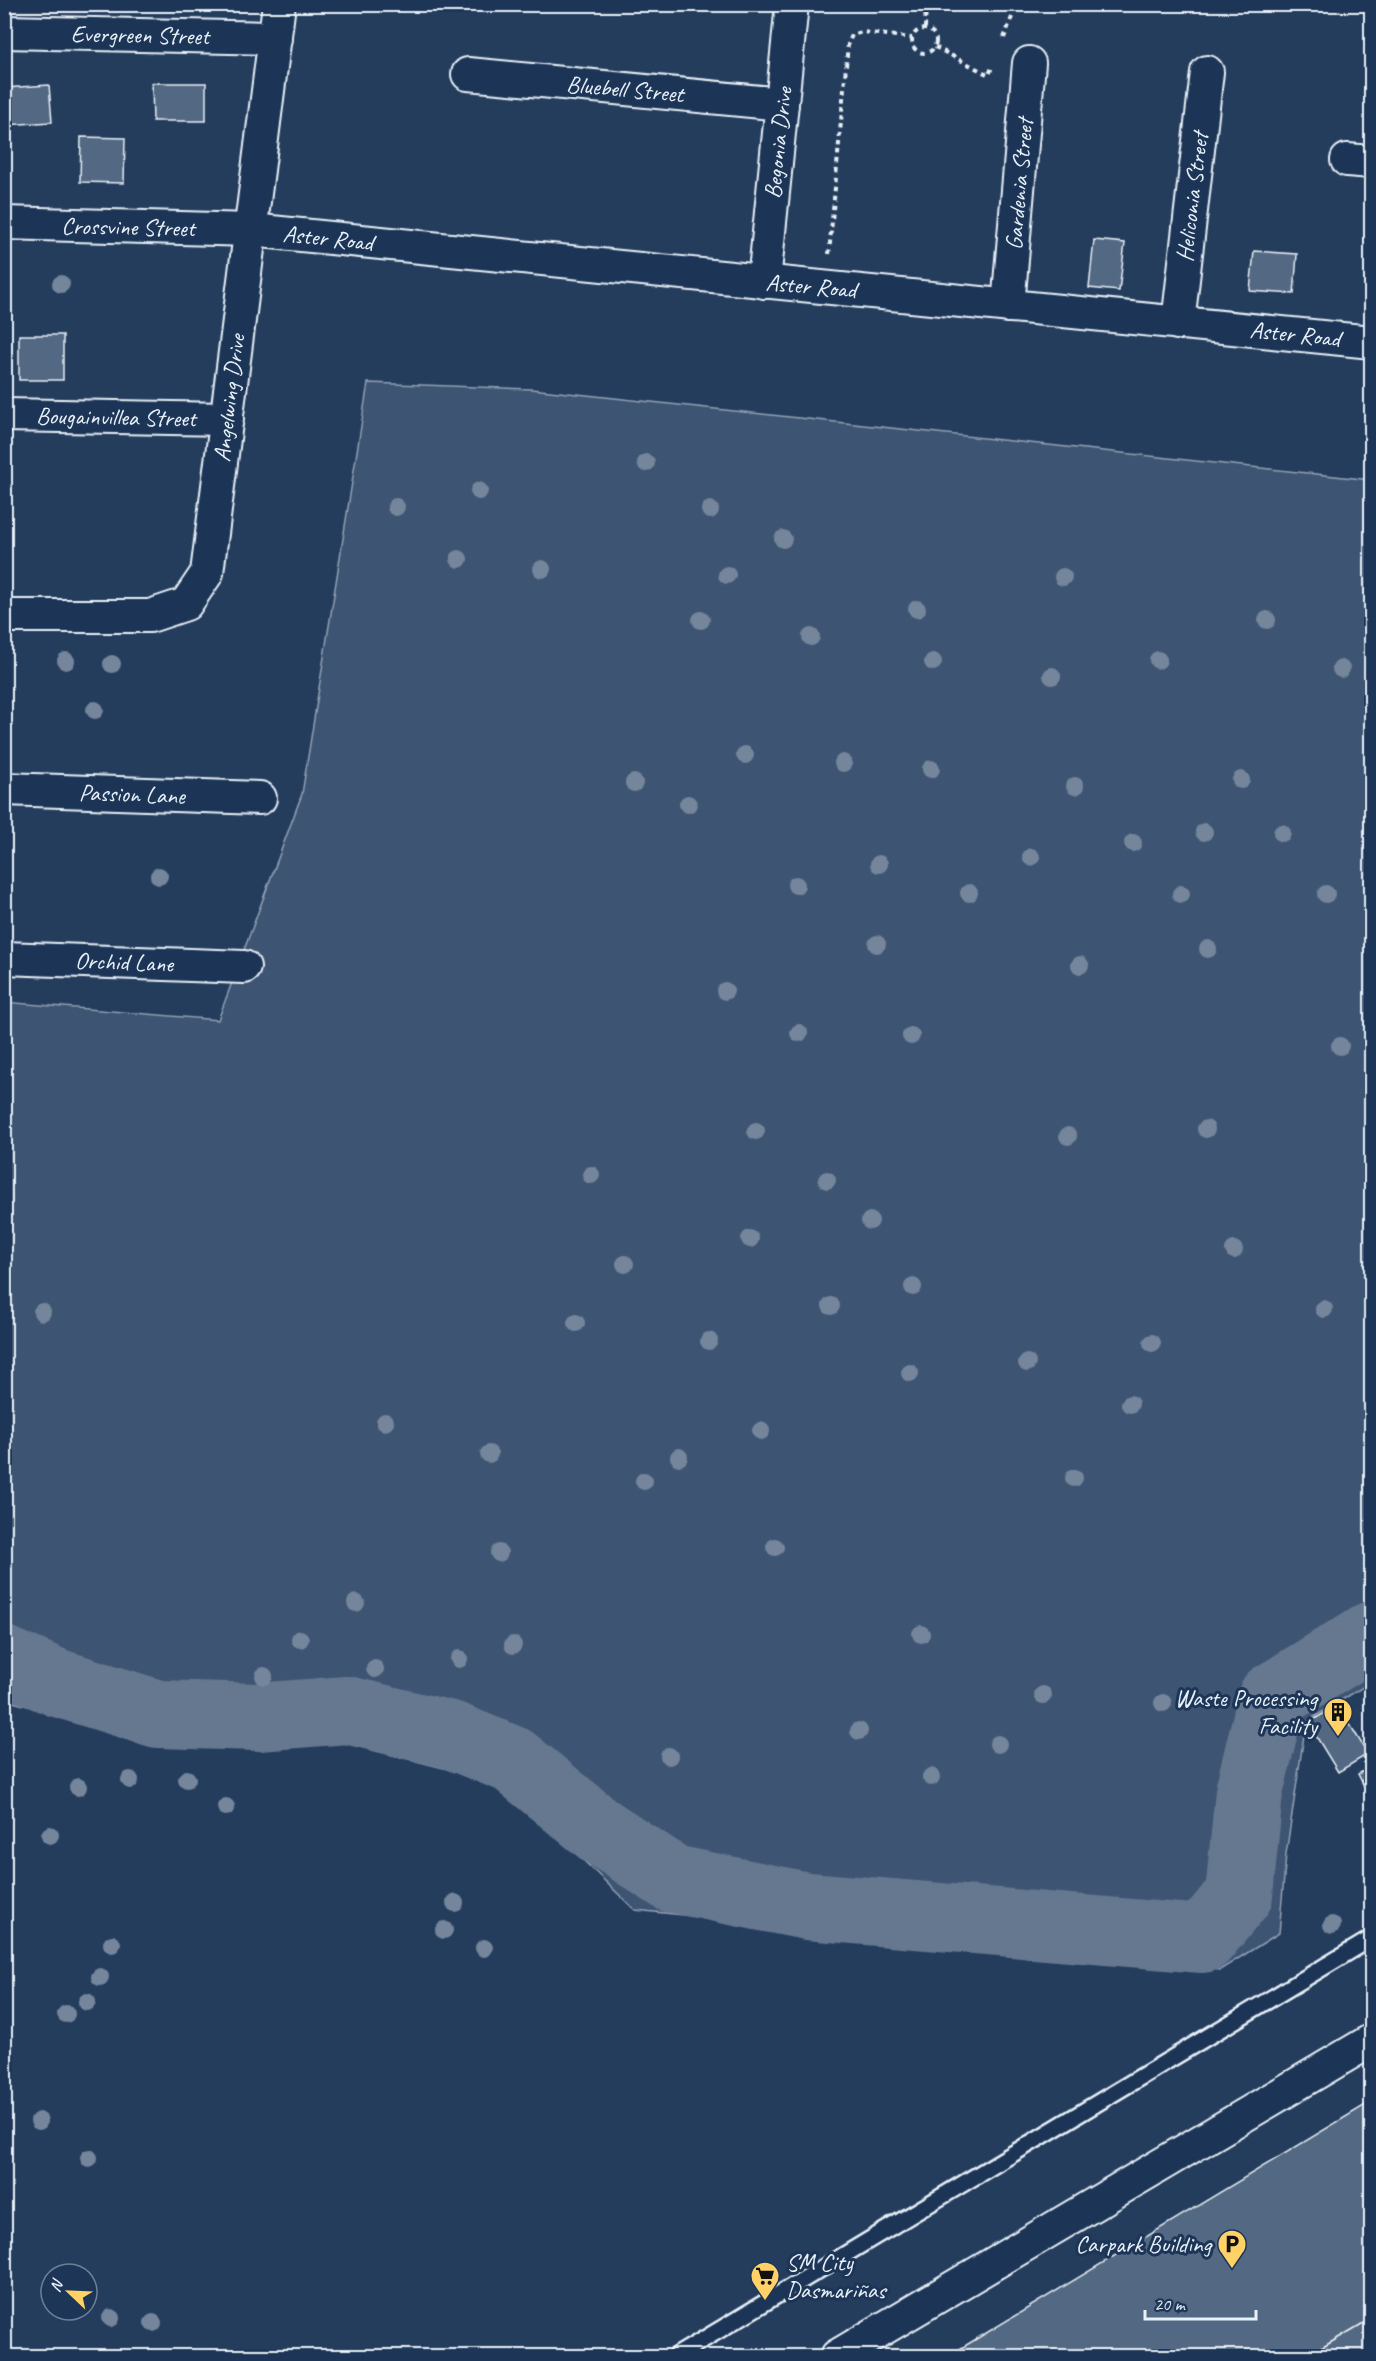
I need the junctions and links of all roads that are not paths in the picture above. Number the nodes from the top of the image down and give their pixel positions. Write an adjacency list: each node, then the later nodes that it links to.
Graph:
1 (279, 4): 4 (street, Angelwing Drive)
2 (792, 4): 8 (street, Begonia Drive)
3 (4, 32): 4 (street, Evergreen Street)
4 (275, 38): 10 (street, Angelwing Drive)
5 (1029, 63): 12 (street, Gardenia Street)
6 (1207, 72): 13 (street, Heliconia Street)
7 (468, 74): 8 (street, Bluebell Street)
8 (782, 104): 11 (street, Begonia Drive)
9 (4, 224): 10 (street, Crossvine Street)
10 (251, 230): 11 (street, Aster Road); 16 (street, Angelwing Drive)
11 (764, 282): 12 (street, Aster Road)
12 (1008, 306): 13 (street, Aster Road)
13 (1178, 323): 14 (street, Aster Road)
14 (1371, 342)
15 (4, 415): 16 (street, Bougainvillea Street)
16 (227, 419): 17 (street, Angelwing Drive)
17 (4, 616)
18 (4, 789): 19 (street, Passion Lane)
19 (260, 798)
20 (4, 958): 21 (street, Orchid Lane)
21 (244, 967)
22 (1371, 1938): 24 (lane)
23 (1371, 2040): 25 (street)
24 (676, 2356)
25 (837, 2356)

